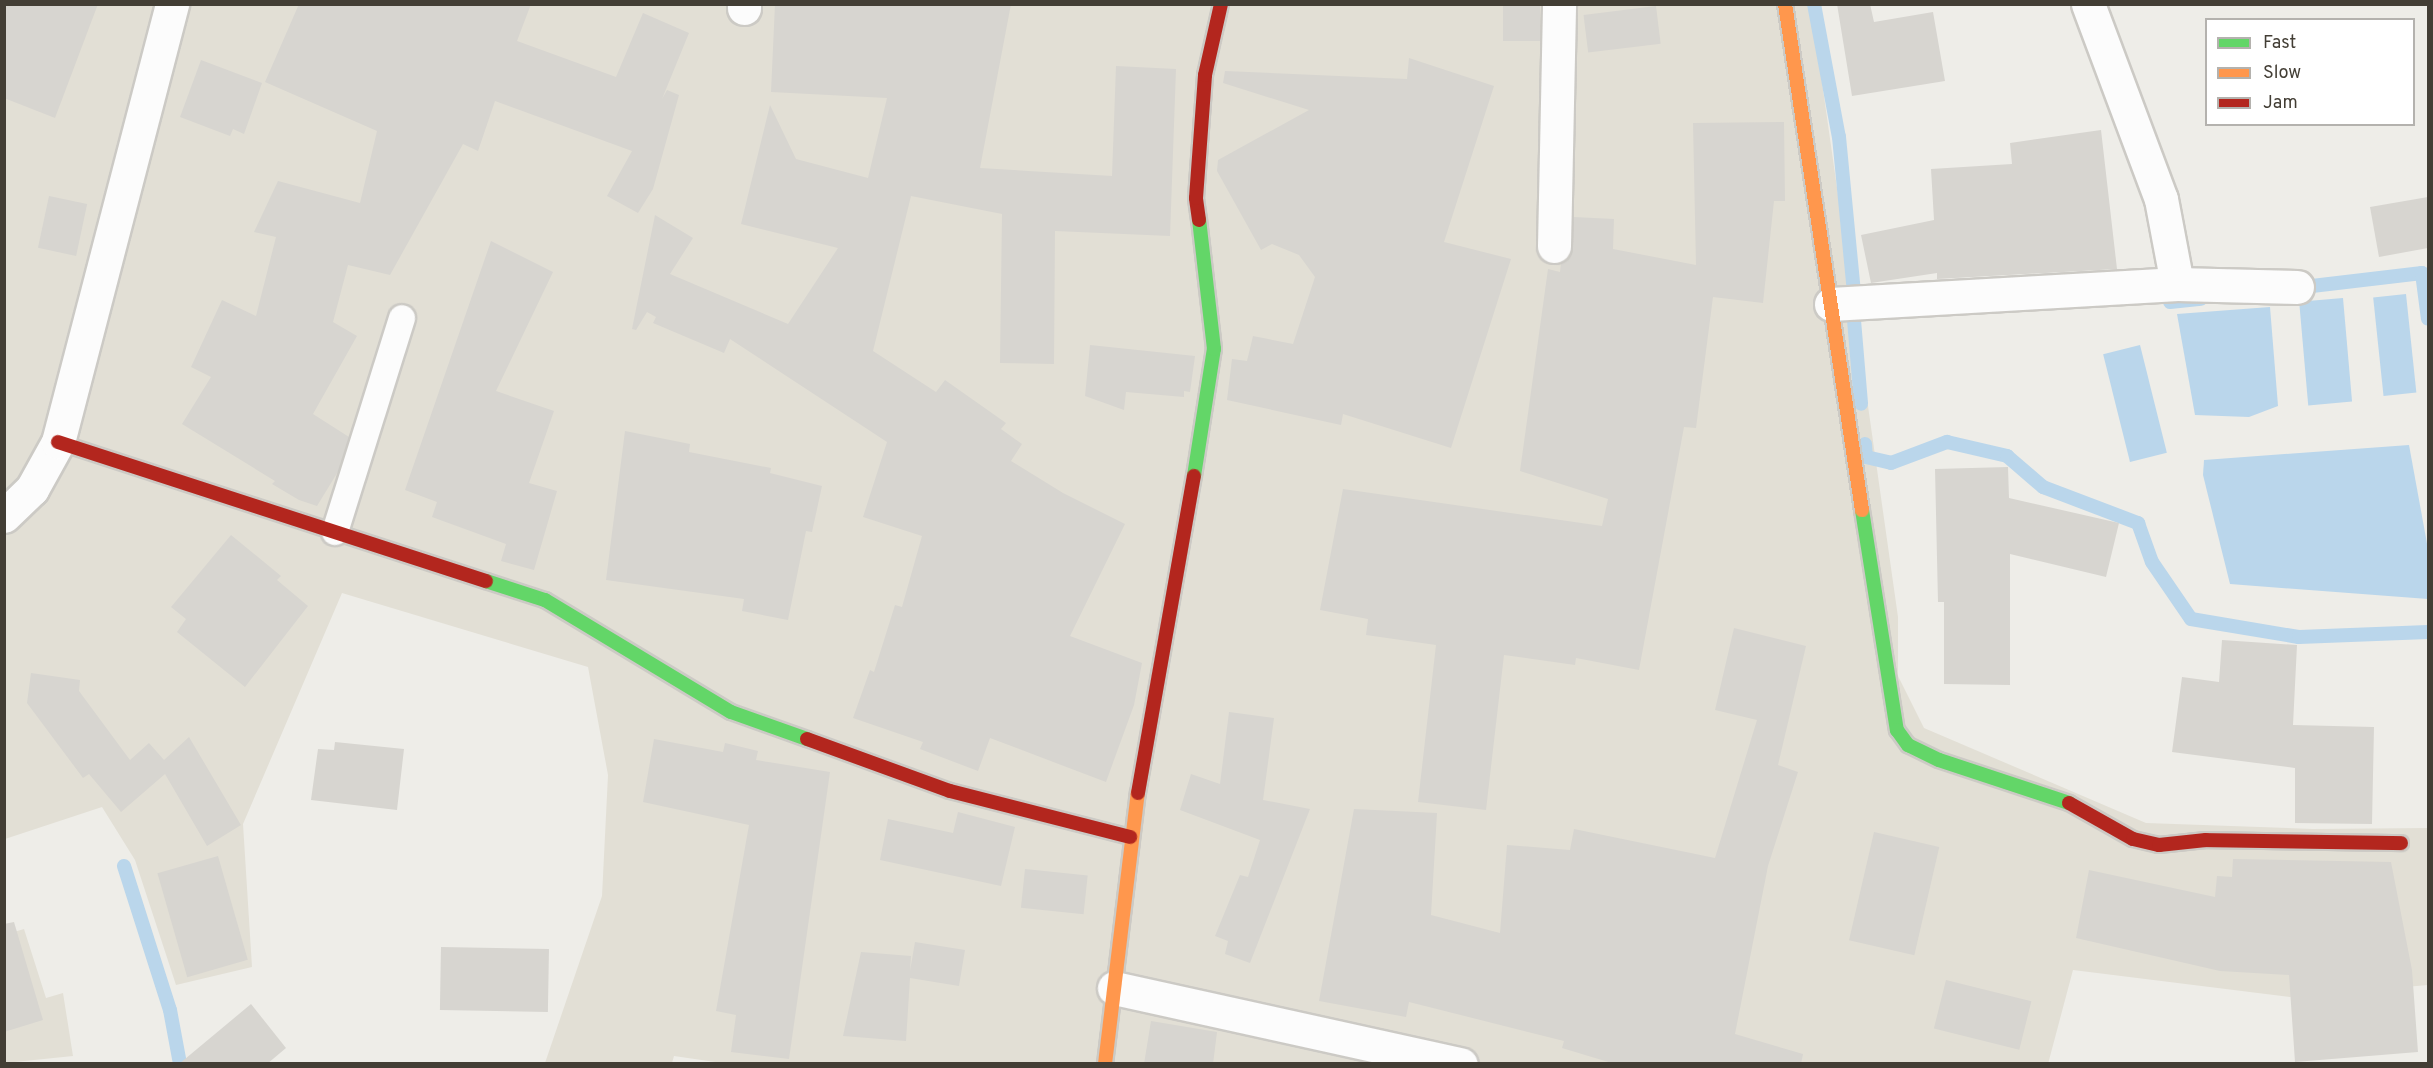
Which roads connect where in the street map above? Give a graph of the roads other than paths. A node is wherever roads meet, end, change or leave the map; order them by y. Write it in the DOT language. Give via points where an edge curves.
graph roads {
  1 [pos="172,4"];
  2 [pos="1221,4"];
  3 [pos="1559,4"];
  4 [pos="1785,4"];
  5 [pos="2088,4"];
  6 [pos="1554,246"];
  7 [pos="2177,284"];
  8 [pos="2297,287"];
  9 [pos="1831,304"];
  10 [pos="402,318"];
  11 [pos="58,442"];
  12 [pos="4,516"];
  13 [pos="335,532"];
  14 [pos="1130,837"];
  15 [pos="2401,843"];
  16 [pos="1114,988"];
  17 [pos="1106,1064"];
  18 [pos="1461,1064"];
  1 -- 11 [label="street"];
  2 -- 14 [label="street" via="1205,75 1196,198 1214,349 1211,384"];
  3 -- 6 [label="street"];
  4 -- 9 [label="street"];
  5 -- 7 [label="street" via="2161,200"];
  7 -- 8 [label="street"];
  7 -- 9 [label="street"];
  9 -- 15 [label="street" via="1892,709 1897,730 1908,745 1939,760 2060,798 2133,839 2159,845 2206,840"];
  10 -- 13 [label="lane"];
  11 -- 12 [label="street" via="32,489"];
  11 -- 13 [label="street"];
  13 -- 14 [label="street" via="545,600 731,712 950,791"];
  14 -- 16 [label="street"];
  16 -- 17 [label="street"];
  16 -- 18 [label="street"];
}
